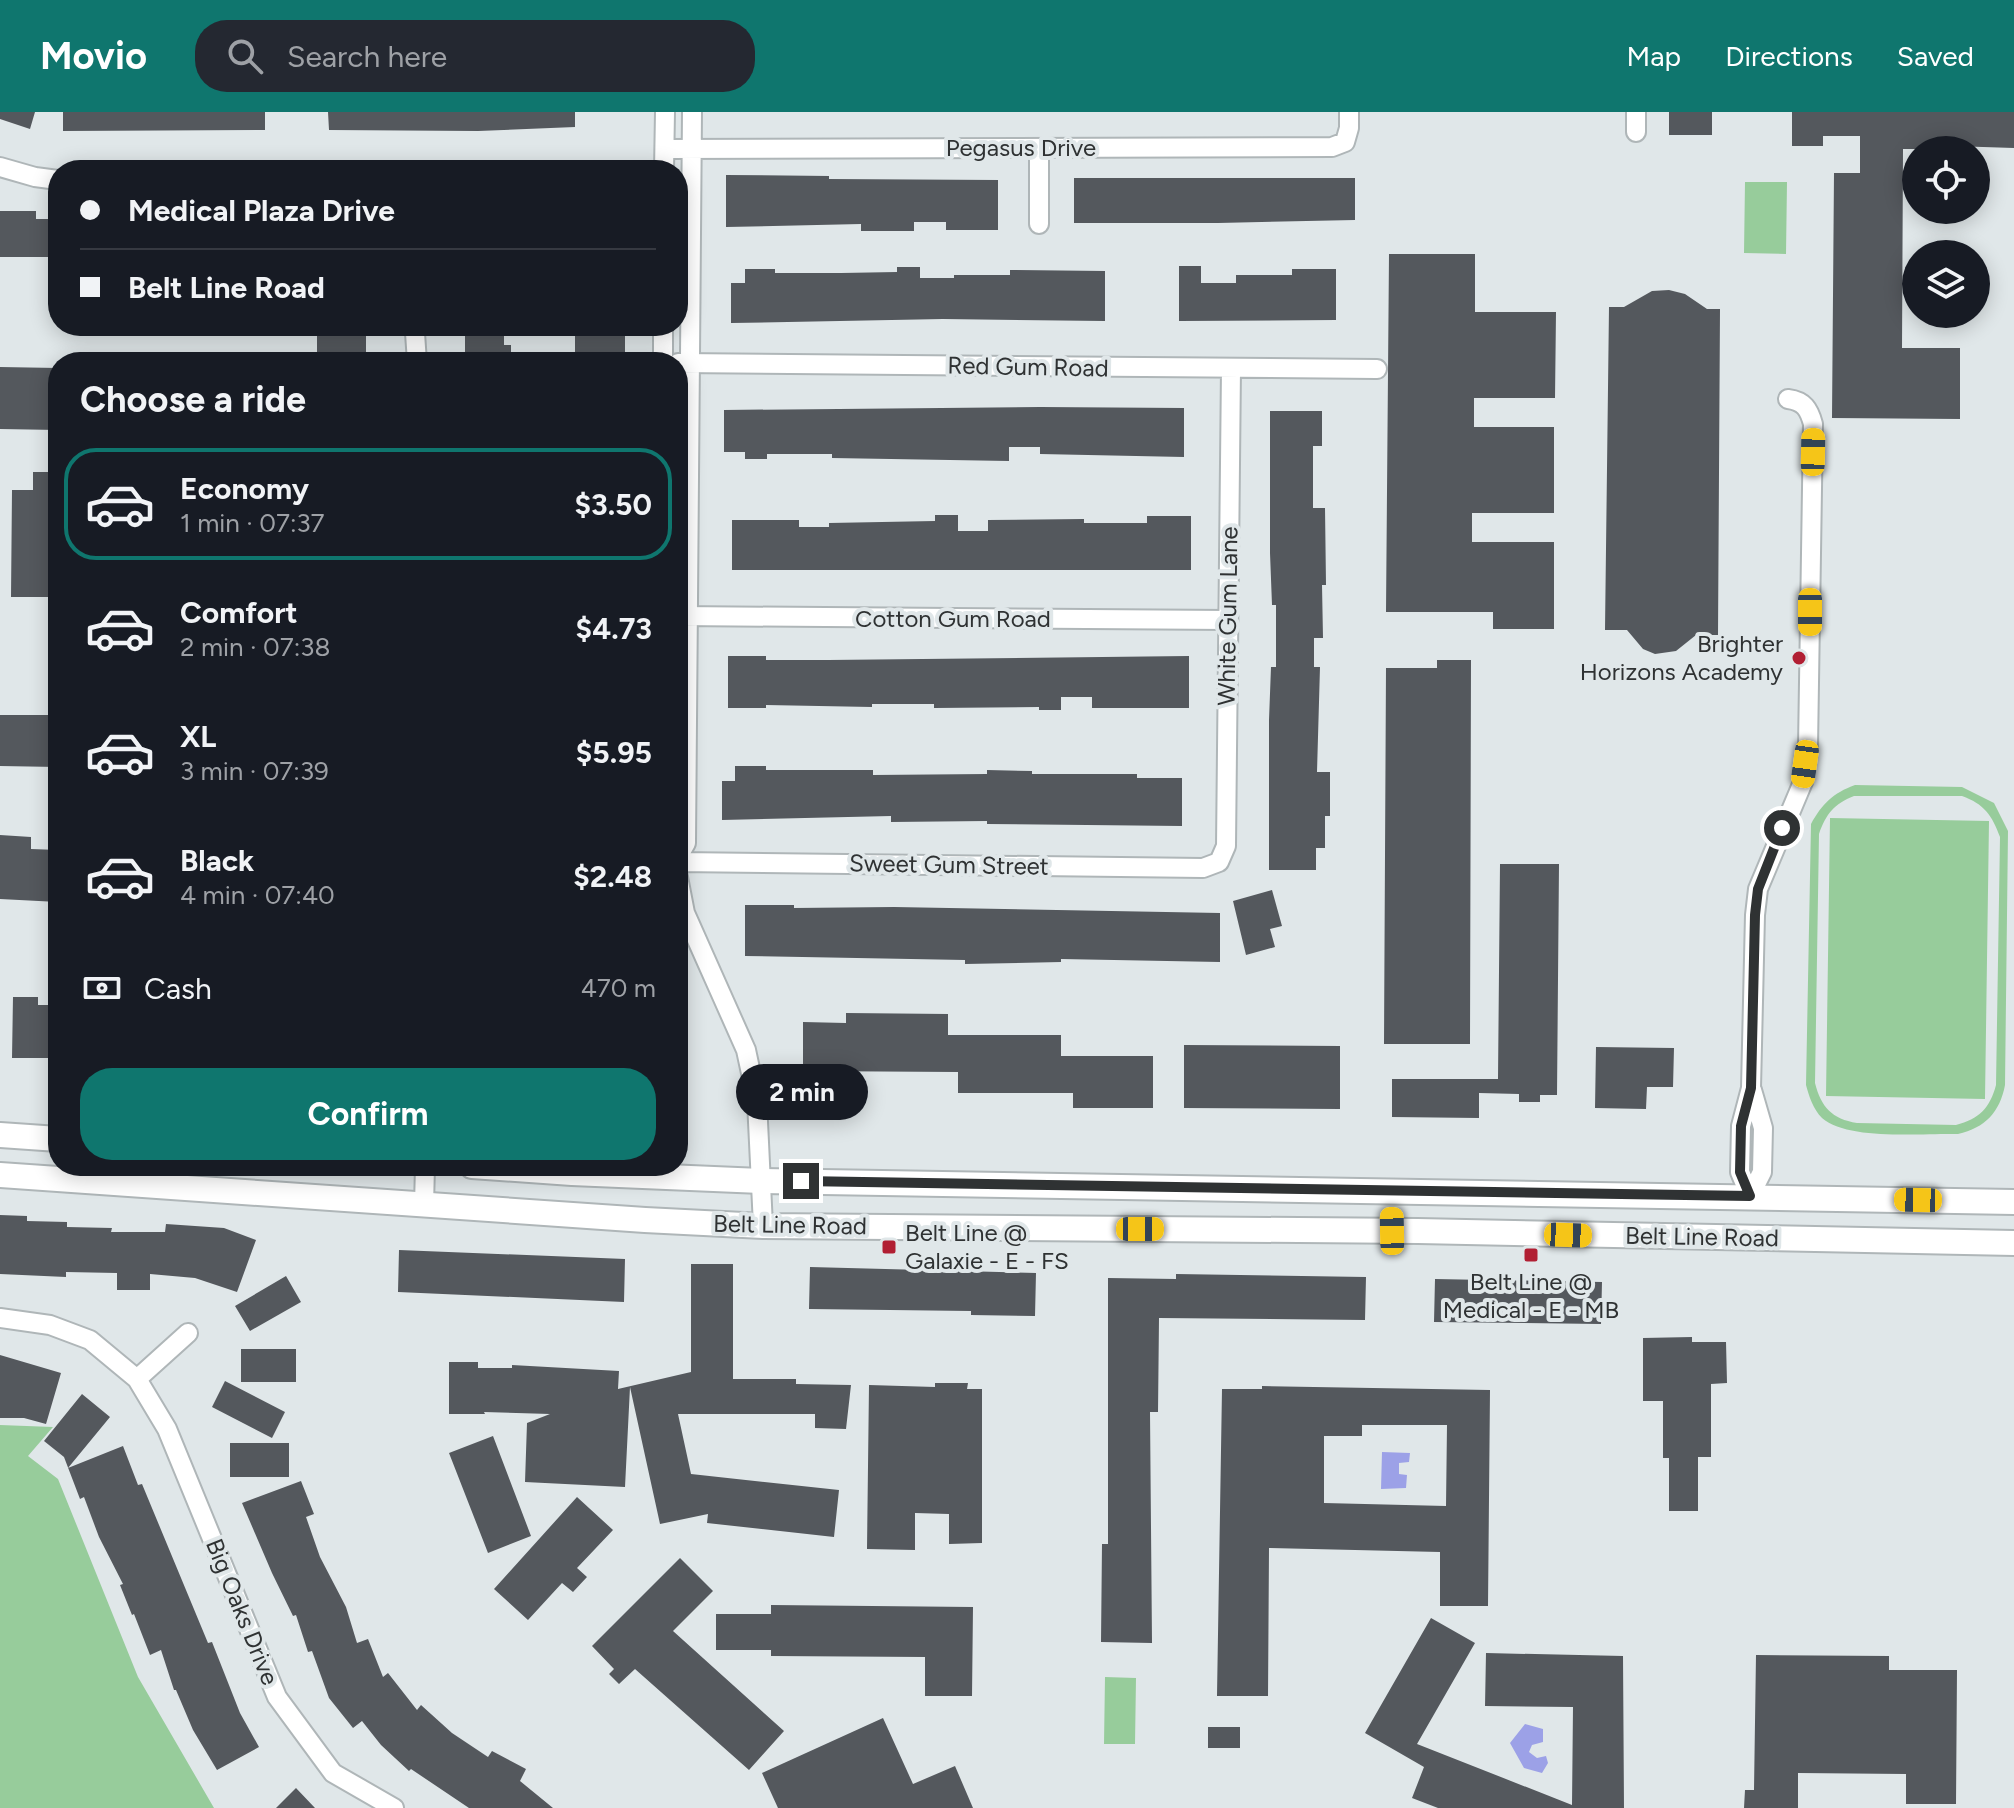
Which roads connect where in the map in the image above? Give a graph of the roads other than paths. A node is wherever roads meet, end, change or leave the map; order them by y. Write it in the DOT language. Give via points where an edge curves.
graph roads {
  1 [pos="665,112"];
  2 [pos="692,112"];
  3 [pos="1349,112"];
  4 [pos="1636,112"];
  5 [pos="1636,132"];
  6 [pos="691,148"];
  7 [pos="1039,148"];
  8 [pos="665,149"];
  9 [pos="664,160"];
  10 [pos="688,160"];
  11 [pos="0,167"];
  12 [pos="48,179"];
  13 [pos="1039,224"];
  14 [pos="688,364"];
  15 [pos="1231,368"];
  16 [pos="1377,369"];
  17 [pos="1788,399"];
  18 [pos="688,616"];
  19 [pos="1228,620"];
  20 [pos="688,860"];
  21 [pos="1219,862"];
  22 [pos="688,920"];
  23 [pos="0,1135"];
  24 [pos="48,1138"];
  25 [pos="0,1175"];
  26 [pos="425,1176"];
  27 [pos="637,1176"];
  28 [pos="761,1181"];
  29 [pos="1391,1190"];
  30 [pos="1750,1196"];
  31 [pos="2014,1202"];
  32 [pos="424,1205"];
  33 [pos="763,1226"];
  34 [pos="1392,1231"];
  35 [pos="1729,1237"];
  36 [pos="2014,1243"];
  37 [pos="0,1318"];
  38 [pos="188,1333"];
  39 [pos="137,1379"];
  40 [pos="394,1808"];
  1 -- 8 [label="street"];
  2 -- 6 [label="street"];
  3 -- 7 [label="street, Pegasus Drive" via="1345,142 1332,147"];
  4 -- 5 [label="street"];
  6 -- 7 [label="street, Pegasus Drive"];
  6 -- 8 [label="street, Pegasus Drive"];
  6 -- 10 [label="street"];
  7 -- 13 [label="street"];
  8 -- 9 [label="street"];
  11 -- 12 [label="street"];
  14 -- 15 [label="street, Red Gum Road"];
  15 -- 16 [label="street, Red Gum Road"];
  15 -- 19 [label="street, White Gum Lane"];
  17 -- 30 [label="street" via="1800,401 1813,424 1808,747 1803,782 1758,889 1751,1088 1763,1128 1762,1172"];
  18 -- 19 [label="street, Cotton Gum Road"];
  19 -- 21 [label="street, White Gum Lane" via="1226,846"];
  20 -- 21 [label="street, Sweet Gum Street" via="1203,868"];
  22 -- 28 [label="street" via="746,1050 757,1101"];
  23 -- 24 [label="main road"];
  25 -- 32 [label="main road, Belt Line Road"];
  26 -- 32 [label="street"];
  27 -- 28 [label="main road, Belt Line Road"];
  28 -- 29 [label="main road, Belt Line Road"];
  28 -- 33 [label="street"];
  29 -- 30 [label="main road, Belt Line Road"];
  29 -- 34 [label="main road"];
  30 -- 31 [label="main road, Belt Line Road"];
  30 -- 35 [label="main road"];
  32 -- 33 [label="main road, Belt Line Road"];
  33 -- 34 [label="main road, Belt Line Road"];
  34 -- 35 [label="main road, Belt Line Road"];
  35 -- 36 [label="main road, Belt Line Road"];
  37 -- 39 [label="street, Big Oaks Drive" via="50,1325 90,1340"];
  38 -- 39 [label="street"];
  39 -- 40 [label="street, Big Oaks Drive" via="167,1429 277,1697 333,1773"];
}
